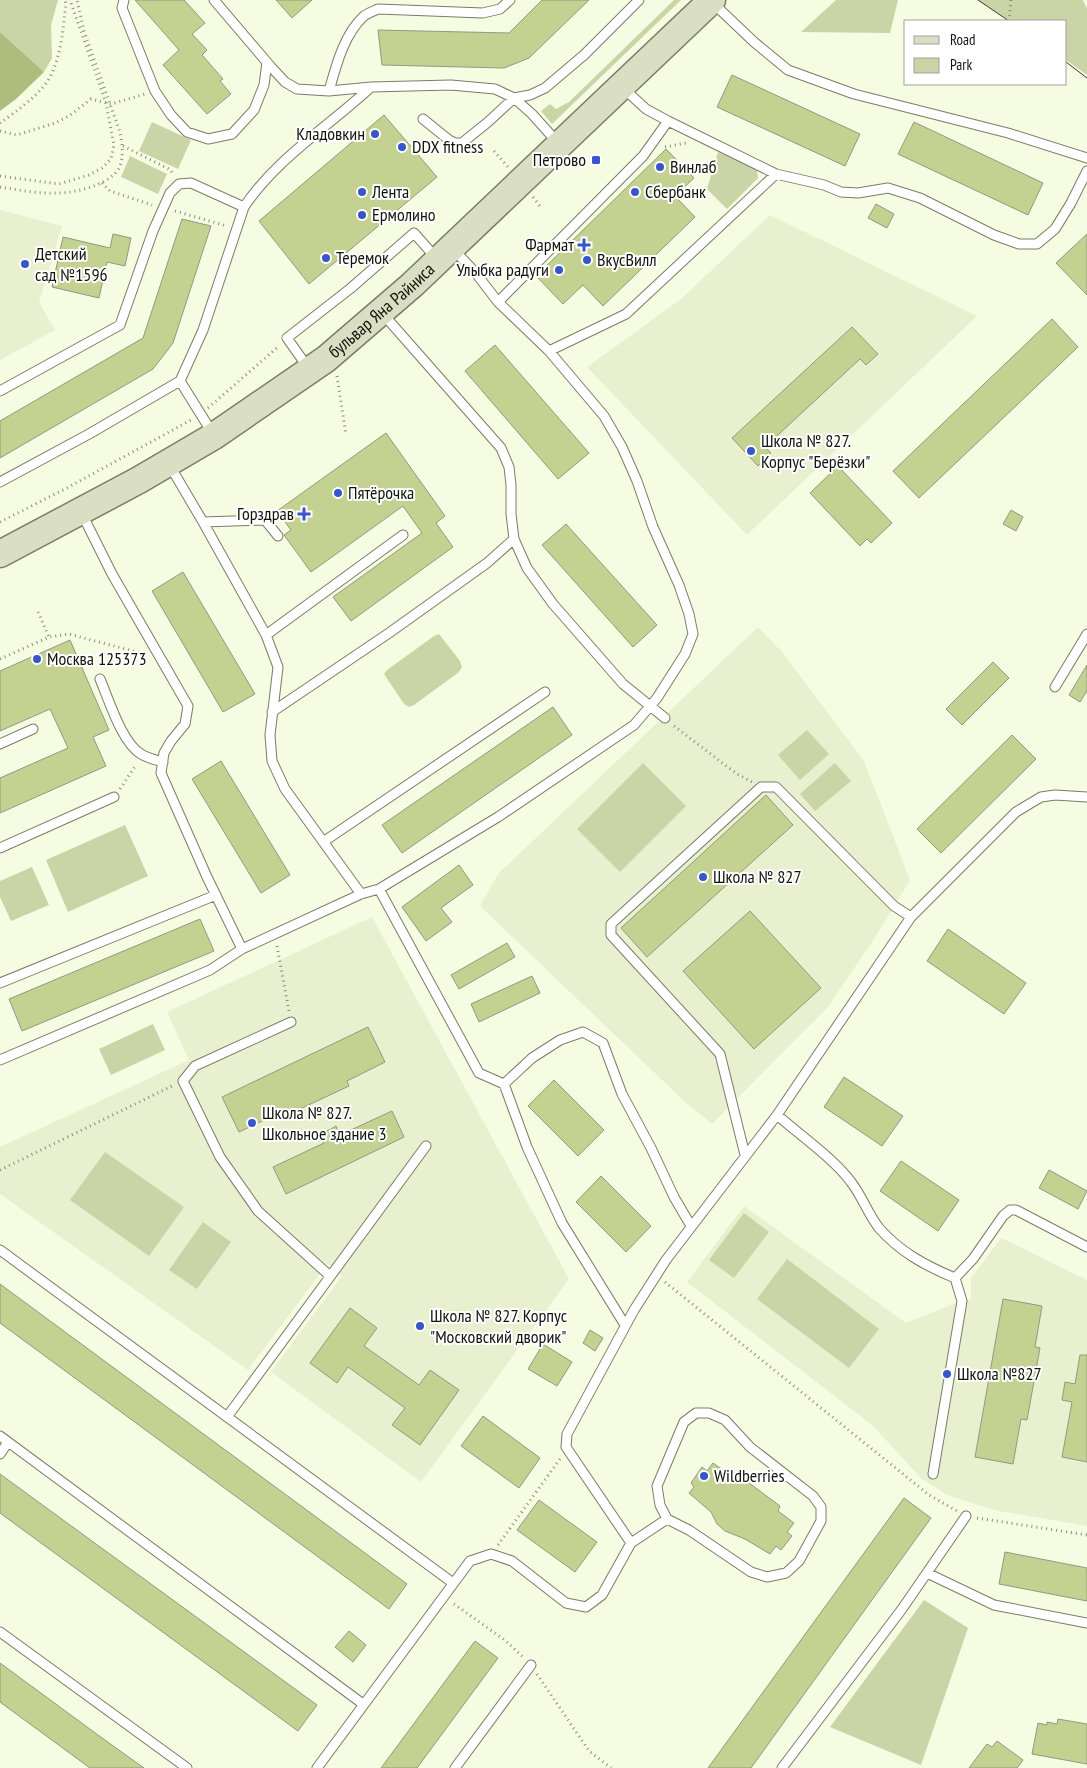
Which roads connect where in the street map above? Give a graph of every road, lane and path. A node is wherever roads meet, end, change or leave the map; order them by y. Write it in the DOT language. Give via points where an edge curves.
graph roads {
  1 [pos="77,0"];
  2 [pos="124,0"];
  3 [pos="214,0"];
  4 [pos="510,0"];
  5 [pos="639,0"];
  6 [pos="1011,0"];
  7 [pos="70,1"];
  8 [pos="712,1"];
  9 [pos="66,2"];
  10 [pos="1009,20"];
  11 [pos="267,62"];
  12 [pos="621,86"];
  13 [pos="371,87"];
  14 [pos="155,91"];
  15 [pos="328,91"];
  16 [pos="514,98"];
  17 [pos="106,103"];
  18 [pos="111,104"];
  19 [pos="423,119"];
  20 [pos="668,121"];
  21 [pos="0,123"];
  22 [pos="0,131"];
  23 [pos="707,140"];
  24 [pos="559,145"];
  25 [pos="123,146"];
  26 [pos="647,150"];
  27 [pos="1087,158"];
  28 [pos="1087,171"];
  29 [pos="776,174"];
  30 [pos="0,176"];
  31 [pos="179,184"];
  32 [pos="0,187"];
  33 [pos="244,207"];
  34 [pos="444,254"];
  35 [pos="498,302"];
  36 [pos="381,313"];
  37 [pos="287,338"];
  38 [pos="549,351"];
  39 [pos="310,370"];
  40 [pos="180,381"];
  41 [pos="0,391"];
  42 [pos="201,414"];
  43 [pos="214,436"];
  44 [pos="169,463"];
  45 [pos="0,482"];
  46 [pos="80,512"];
  47 [pos="0,522"];
  48 [pos="203,522"];
  49 [pos="403,535"];
  50 [pos="278,536"];
  51 [pos="514,539"];
  52 [pos="0,554"];
  53 [pos="38,612"];
  54 [pos="1087,634"];
  55 [pos="266,635"];
  56 [pos="49,637"];
  57 [pos="160,658"];
  58 [pos="0,659"];
  59 [pos="100,680"];
  60 [pos="1055,686"];
  61 [pos="545,692"];
  62 [pos="650,706"];
  63 [pos="272,712"];
  64 [pos="665,718"];
  65 [pos="33,729"];
  66 [pos="0,744"];
  67 [pos="142,756"];
  68 [pos="163,762"];
  69 [pos="761,787"];
  70 [pos="1087,796"];
  71 [pos="114,797"];
  72 [pos="323,842"];
  73 [pos="0,848"];
  74 [pos="379,889"];
  75 [pos="361,894"];
  76 [pos="216,895"];
  77 [pos="911,917"];
  78 [pos="275,934"];
  79 [pos="242,949"];
  80 [pos="0,983"];
  81 [pos="291,1022"];
  82 [pos="0,1060"];
  83 [pos="183,1081"];
  84 [pos="504,1084"];
  85 [pos="777,1115"];
  86 [pos="426,1146"];
  87 [pos="745,1156"];
  88 [pos="0,1170"];
  89 [pos="691,1226"];
  90 [pos="1087,1247"];
  91 [pos="0,1250"];
  92 [pos="656,1274"];
  93 [pos="330,1276"];
  94 [pos="955,1278"];
  95 [pos="625,1325"];
  96 [pos="227,1417"];
  97 [pos="0,1436"];
  98 [pos="8,1442"];
  99 [pos="566,1447"];
  100 [pos="0,1454"];
  101 [pos="932,1474"];
  102 [pos="966,1516"];
  103 [pos="667,1519"];
  104 [pos="1087,1535"];
  105 [pos="631,1543"];
  106 [pos="492,1554"];
  107 [pos="927,1573"];
  108 [pos="453,1583"];
  109 [pos="1087,1623"];
  110 [pos="0,1632"];
  111 [pos="531,1665"];
  112 [pos="363,1704"];
  113 [pos="186,1768"];
  114 [pos="316,1768"];
  115 [pos="455,1768"];
  116 [pos="782,1768"];
  1 -- 18 [label="path" via="84,31"];
  2 -- 14 [label="lane" via="122,8"];
  3 -- 11 [label="lane"];
  4 -- 15 [label="lane" via="500,9 484,13 378,8 364,16 349,36"];
  5 -- 16 [label="lane" via="584,55 545,88"];
  6 -- 10 [label="path"];
  7 -- 9 [label="path"];
  7 -- 17 [label="path"];
  8 -- 12 [label="main road, бульвар Яна Райниса"];
  8 -- 27 [label="lane" via="788,70 854,94 1008,133"];
  9 -- 21 [label="path" via="60,47 52,74 43,87"];
  11 -- 14 [label="lane" via="264,85 254,110 232,134 208,139 187,132"];
  11 -- 15 [label="lane" via="285,82 297,89"];
  12 -- 20 [label="lane" via="646,109"];
  12 -- 24 [label="main road, бульвар Яна Райниса"];
  13 -- 15 [label="lane"];
  13 -- 16 [label="lane" via="451,85 494,89"];
  13 -- 33 [label="lane" via="286,160 254,191"];
  14 -- 18 [label="path"];
  16 -- 19 [label="lane" via="462,143 448,140"];
  16 -- 24 [label="lane"];
  17 -- 18 [label="path"];
  17 -- 22 [label="path" via="91,99 55,124 17,135"];
  17 -- 30 [label="path" via="114,145 111,159 102,168 59,184"];
  18 -- 25 [label="path"];
  20 -- 23 [label="lane"];
  20 -- 26 [label="lane"];
  23 -- 26 [label="path"];
  23 -- 29 [label="lane"];
  24 -- 34 [label="main road, бульвар Яна Райниса"];
  25 -- 31 [label="path" via="171,170"];
  25 -- 32 [label="path" via="120,167 102,183 60,194"];
  26 -- 35 [label="lane"];
  28 -- 29 [label="lane" via="1056,229 1037,244 1019,244 920,198 888,188 841,192"];
  29 -- 38 [label="lane" via="626,314"];
  31 -- 33 [label="lane" via="191,183"];
  31 -- 41 [label="lane" via="170,192 153,231 120,325"];
  33 -- 40 [label="lane" via="203,330"];
  34 -- 35 [label="lane" via="475,272"];
  34 -- 36 [label="main road, бульвар Яна Райниса"];
  34 -- 37 [label="lane" via="414,233"];
  35 -- 38 [label="lane"];
  36 -- 39 [label="main road, бульвар Яна Райниса"];
  36 -- 51 [label="lane" via="501,448 511,485"];
  37 -- 39 [label="lane"];
  37 -- 42 [label="path"];
  38 -- 62 [label="lane" via="592,401 622,446 689,614 693,634 685,654"];
  39 -- 43 [label="main road, бульвар Яна Райниса"];
  40 -- 42 [label="lane"];
  40 -- 45 [label="lane"];
  42 -- 43 [label="lane"];
  42 -- 47 [label="path"];
  43 -- 44 [label="main road, бульвар Яна Райниса"];
  44 -- 46 [label="main road, бульвар Яна Райниса"];
  44 -- 48 [label="lane"];
  46 -- 52 [label="main road, бульвар Яна Райниса"];
  46 -- 57 [label="lane"];
  48 -- 50 [label="lane" via="266,520"];
  48 -- 55 [label="lane"];
  49 -- 55 [label="lane"];
  51 -- 62 [label="lane" via="527,568 553,604 623,684"];
  51 -- 63 [label="lane" via="487,563"];
  53 -- 56 [label="path"];
  54 -- 60 [label="lane"];
  55 -- 63 [label="lane" via="278,667"];
  56 -- 57 [label="path" via="75,634"];
  56 -- 58 [label="path"];
  57 -- 68 [label="lane" via="188,706 185,724 164,753"];
  59 -- 67 [label="lane" via="128,741"];
  61 -- 72 [label="lane"];
  62 -- 64 [label="lane"];
  62 -- 74 [label="lane" via="634,725 506,812"];
  63 -- 72 [label="lane" via="272,761 285,789"];
  64 -- 69 [label="path" via="737,774"];
  65 -- 66 [label="lane"];
  67 -- 68 [label="lane"];
  67 -- 71 [label="path"];
  68 -- 76 [label="lane" via="161,773"];
  69 -- 77 [label="lane" via="776,786 894,906"];
  69 -- 87 [label="lane" via="611,924 611,935 720,1054"];
  70 -- 77 [label="lane" via="1041,797 1016,812"];
  71 -- 73 [label="lane"];
  72 -- 75 [label="lane"];
  74 -- 75 [label="lane"];
  74 -- 84 [label="lane" via="479,1073"];
  75 -- 78 [label="lane"];
  76 -- 79 [label="lane"];
  76 -- 80 [label="lane"];
  77 -- 85 [label="lane"];
  78 -- 79 [label="lane"];
  78 -- 81 [label="path"];
  79 -- 82 [label="lane" via="210,970"];
  81 -- 83 [label="lane" via="195,1066"];
  83 -- 88 [label="path"];
  83 -- 93 [label="lane" via="220,1157 258,1211"];
  84 -- 89 [label="lane" via="532,1058 560,1040 583,1032 603,1043 622,1094"];
  84 -- 95 [label="lane" via="527,1147 562,1222"];
  85 -- 87 [label="lane"];
  85 -- 94 [label="lane" via="852,1182 879,1227 904,1251 925,1265"];
  86 -- 93 [label="lane"];
  87 -- 89 [label="lane"];
  89 -- 92 [label="lane"];
  90 -- 94 [label="lane" via="1016,1210 1010,1210"];
  91 -- 96 [label="lane"];
  92 -- 95 [label="lane"];
  92 -- 102 [label="path" via="929,1495"];
  93 -- 96 [label="lane"];
  94 -- 101 [label="lane" via="962,1301"];
  95 -- 99 [label="lane" via="567,1434"];
  96 -- 108 [label="lane"];
  97 -- 98 [label="lane"];
  98 -- 100 [label="lane"];
  98 -- 112 [label="lane"];
  99 -- 105 [label="lane"];
  99 -- 106 [label="path" via="558,1464"];
  102 -- 104 [label="path"];
  102 -- 107 [label="lane"];
  103 -- 103 [label="lane" via="751,1572 767,1577 786,1573 798,1561 821,1520 821,1507 813,1496 750,1447 724,1420 709,1413 696,1413 684,1422 657,1486 660,1505"];
  103 -- 105 [label="lane"];
  105 -- 106 [label="lane" via="602,1595 586,1607 566,1603 512,1561"];
  106 -- 108 [label="lane" via="470,1561"];
  107 -- 109 [label="lane" via="994,1605"];
  107 -- 116 [label="lane"];
  108 -- 112 [label="lane"];
  110 -- 113 [label="lane"];
  111 -- 115 [label="lane"];
  112 -- 114 [label="lane"];
}
